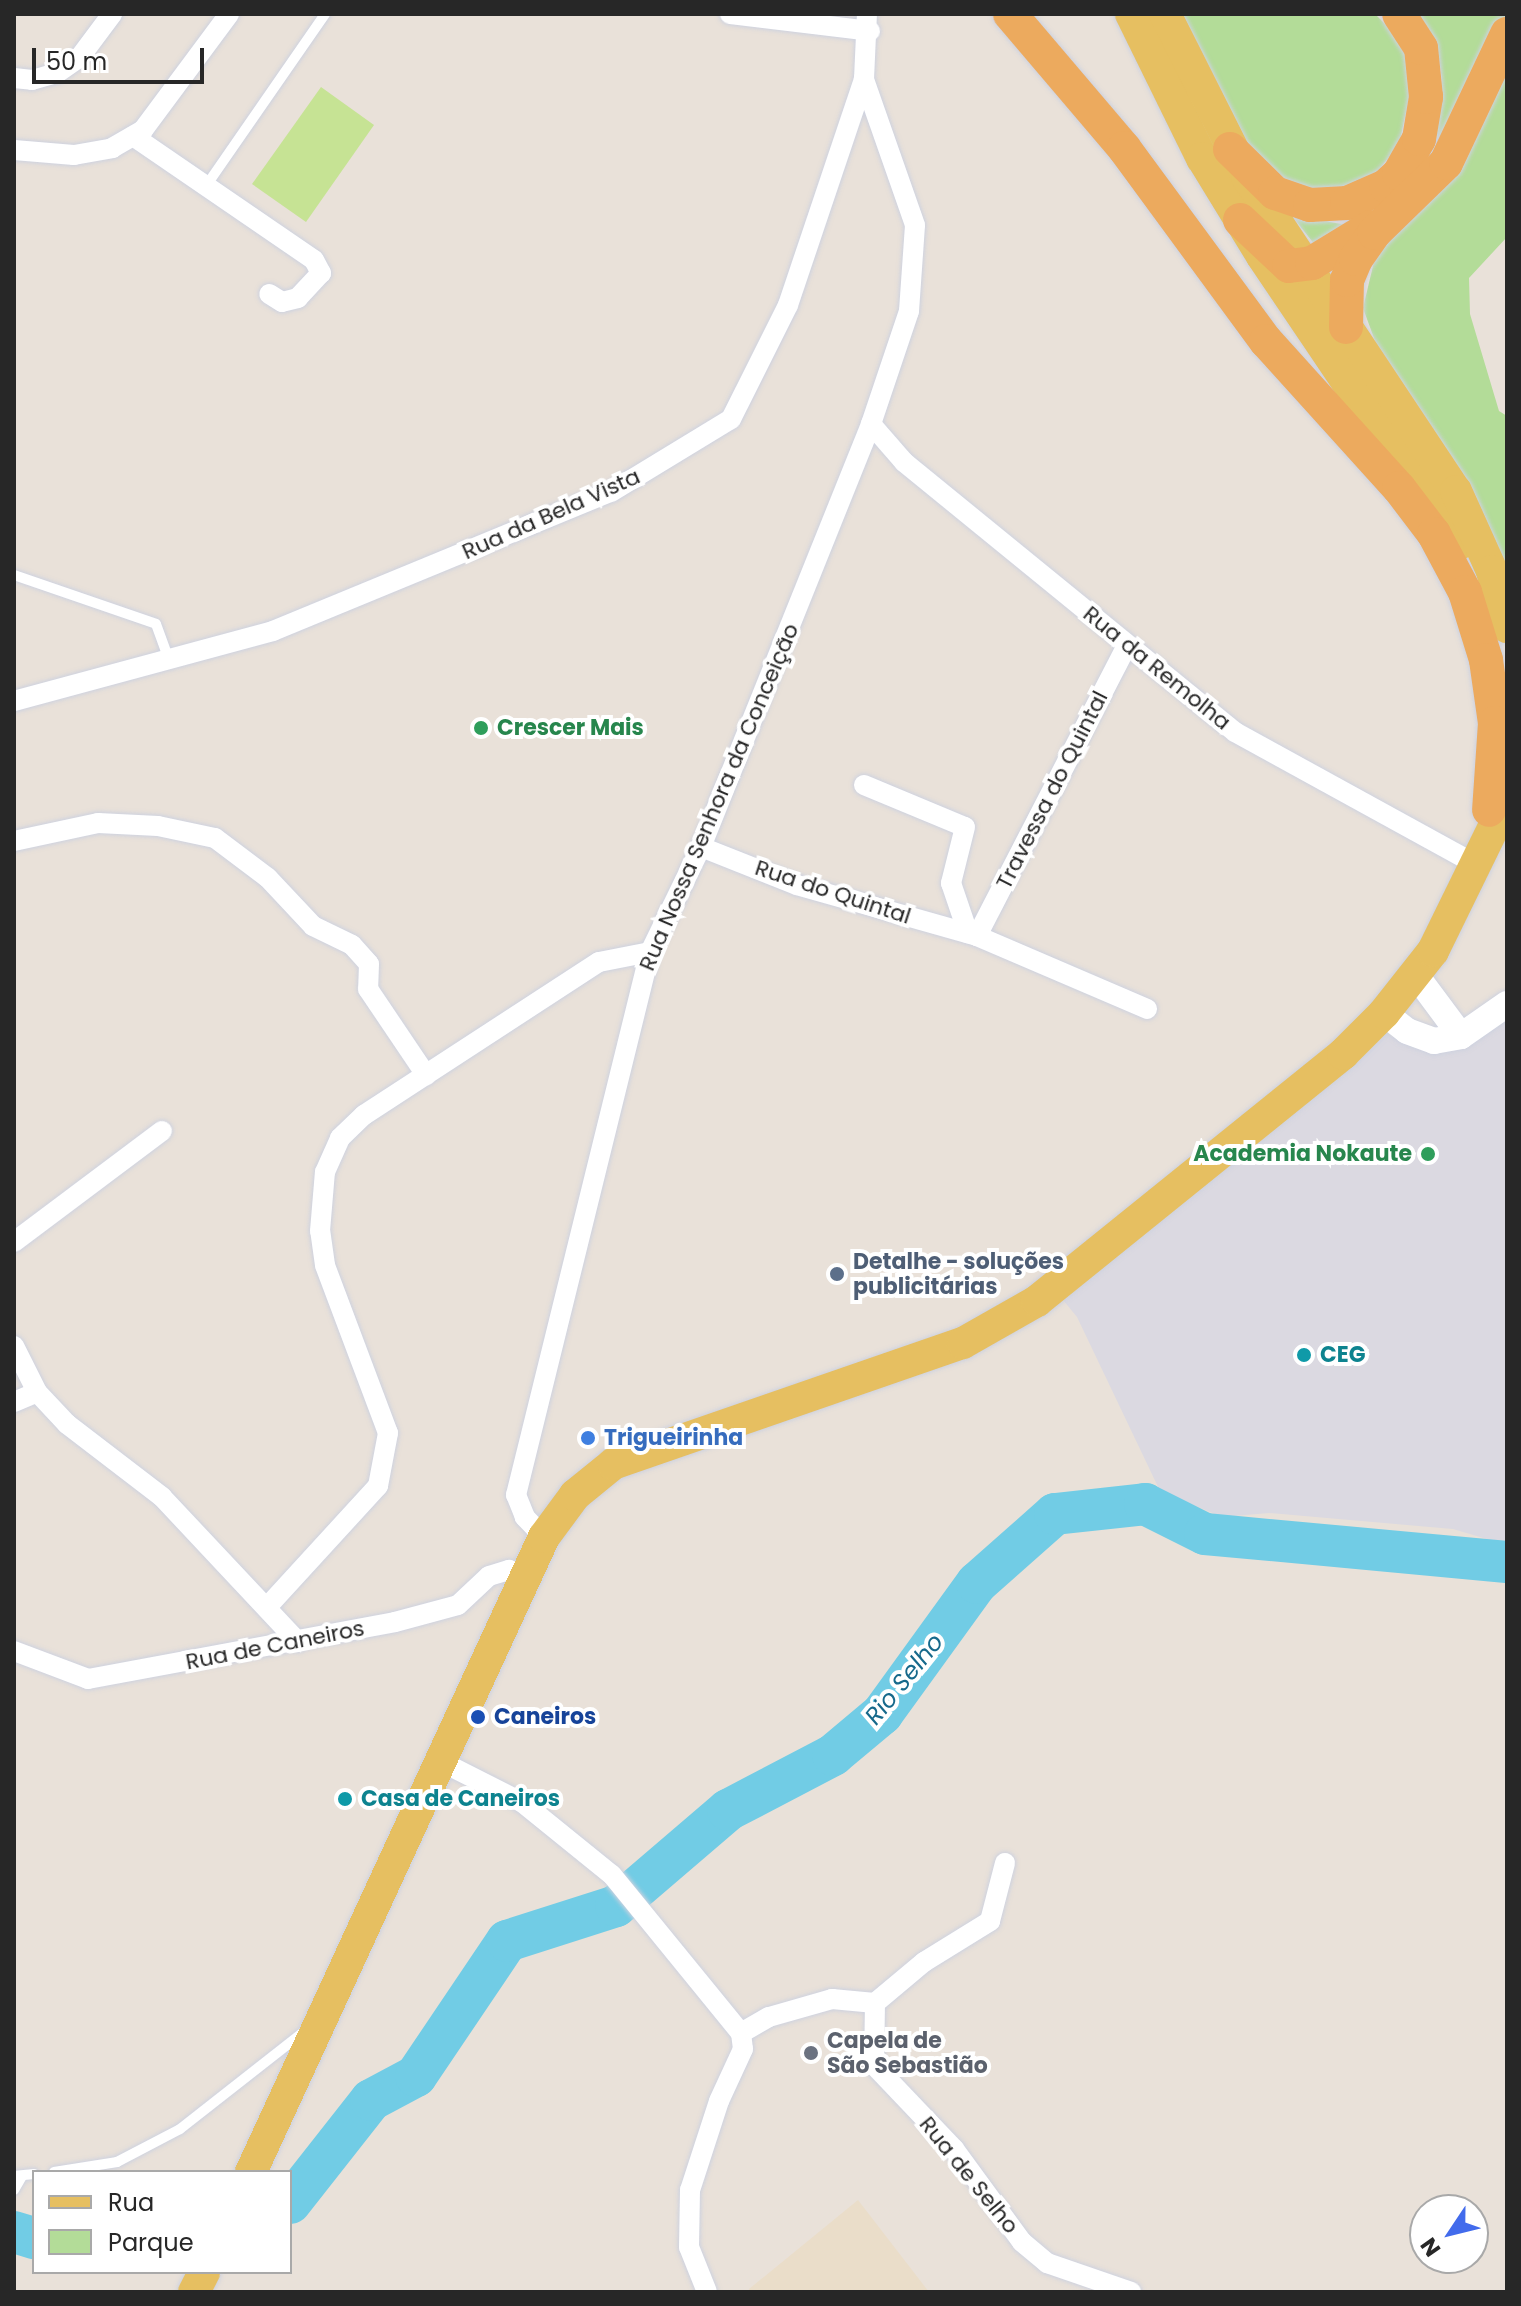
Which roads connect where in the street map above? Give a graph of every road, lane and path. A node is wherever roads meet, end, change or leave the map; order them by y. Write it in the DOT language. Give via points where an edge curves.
graph roads {
  1 [pos="112,14"];
  2 [pos="229,14"];
  3 [pos="325,14"];
  4 [pos="730,14"];
  5 [pos="1010,14"];
  6 [pos="1131,14"];
  7 [pos="1165,14"];
  8 [pos="1399,14"];
  9 [pos="869,23"];
  10 [pos="1507,34"];
  11 [pos="14,78"];
  12 [pos="864,79"];
  13 [pos="133,136"];
  14 [pos="1230,149"];
  15 [pos="14,150"];
  16 [pos="206,186"];
  17 [pos="1403,203"];
  18 [pos="1240,220"];
  19 [pos="1305,265"];
  20 [pos="269,294"];
  21 [pos="1346,327"];
  22 [pos="871,424"];
  23 [pos="14,575"];
  24 [pos="1507,627"];
  25 [pos="1127,645"];
  26 [pos="169,659"];
  27 [pos="14,701"];
  28 [pos="864,785"];
  29 [pos="1498,805"];
  30 [pos="14,841"];
  31 [pos="701,847"];
  32 [pos="1477,865"];
  33 [pos="972,935"];
  34 [pos="650,952"];
  35 [pos="1415,974"];
  36 [pos="1507,1004"];
  37 [pos="1147,1009"];
  38 [pos="1384,1013"];
  39 [pos="1461,1036"];
  40 [pos="426,1075"];
  41 [pos="162,1131"];
  42 [pos="14,1242"];
  43 [pos="14,1346"];
  44 [pos="37,1392"];
  45 [pos="14,1402"];
  46 [pos="544,1537"];
  47 [pos="526,1577"];
  48 [pos="268,1606"];
  49 [pos="298,1642"];
  50 [pos="14,1651"];
  51 [pos="440,1761"];
  52 [pos="1005,1863"];
  53 [pos="875,2003"];
  54 [pos="326,2014"];
  55 [pos="742,2041"];
  56 [pos="67,2170"];
  57 [pos="252,2170"];
  58 [pos="18,2176"];
  59 [pos="14,2190"];
  60 [pos="203,2274"];
  61 [pos="194,2292"];
  62 [pos="707,2292"];
  63 [pos="1131,2292"];
  1 -- 11 [label="street" via="80,57 57,73 32,80"];
  2 -- 13 [label="street" via="169,100"];
  3 -- 16 [label="lane"];
  4 -- 9 [label="street"];
  5 -- 29 [label="highway" via="1124,148 1266,341 1434,534 1465,592 1486,660"];
  6 -- 18 [label="main road" via="1202,158"];
  7 -- 14 [label="main road"];
  8 -- 14 [label="highway" via="1421,48 1426,97 1419,139 1386,186 1347,203 1310,205 1262,184"];
  9 -- 12 [label="street, Rua Nossa Senhora da Conceição"];
  10 -- 17 [label="highway" via="1459,142 1446,163"];
  12 -- 22 [label="street, Rua Nossa Senhora da Conceição" via="915,225 909,311"];
  12 -- 26 [label="street, Rua da Bela Vista" via="788,305 731,419 611,492 273,631"];
  13 -- 15 [label="street" via="112,148 74,155"];
  13 -- 16 [label="street"];
  14 -- 19 [label="main road"];
  16 -- 20 [label="street" via="314,260 321,273 298,298 282,302"];
  17 -- 19 [label="highway"];
  17 -- 21 [label="highway" via="1356,259 1347,280"];
  18 -- 19 [label="highway" via="1280,261"];
  18 -- 29 [label="main road" via="1424,489 1480,592 1494,634 1505,715"];
  19 -- 21 [label="main road"];
  21 -- 24 [label="main road" via="1456,491 1492,571"];
  22 -- 25 [label="street, Rua da Remolha" via="904,462"];
  22 -- 31 [label="street, Rua Nossa Senhora da Conceição"];
  23 -- 26 [label="lane" via="156,624"];
  25 -- 32 [label="street, Rua da Remolha" via="1235,732"];
  25 -- 33 [label="street, Travessa do Quintal"];
  26 -- 27 [label="street, Rua da Bela Vista"];
  28 -- 33 [label="street" via="965,827 951,883"];
  29 -- 32 [label="main road"];
  30 -- 40 [label="street" via="98,823 158,826 215,838 268,878 313,926 352,945 369,964 368,989"];
  31 -- 33 [label="street, Rua do Quintal" via="797,885"];
  31 -- 34 [label="street, Rua Nossa Senhora da Conceição"];
  32 -- 35 [label="main road"];
  33 -- 37 [label="street, Rua do Quintal"];
  34 -- 40 [label="street" via="599,962"];
  34 -- 46 [label="street, Rua Nossa Senhora da Conceição" via="516,1495 525,1517"];
  35 -- 38 [label="main road"];
  35 -- 39 [label="street"];
  36 -- 39 [label="street"];
  38 -- 39 [label="street" via="1407,1031 1434,1041"];
  38 -- 46 [label="main road" via="1343,1054 1003,1324 963,1343 613,1464 575,1495"];
  40 -- 48 [label="street" via="340,1138 325,1172 320,1231 325,1265 388,1433 378,1486"];
  41 -- 42 [label="street"];
  43 -- 44 [label="street"];
  44 -- 45 [label="street"];
  44 -- 48 [label="street" via="67,1424 162,1497"];
  46 -- 47 [label="main road"];
  47 -- 49 [label="street, Rua de Caneiros" via="509,1570 489,1576 458,1605"];
  47 -- 51 [label="main road"];
  48 -- 49 [label="street"];
  49 -- 50 [label="street, Rua de Caneiros" via="88,1679"];
  51 -- 54 [label="main road"];
  51 -- 55 [label="street" via="523,1803 612,1875"];
  52 -- 53 [label="street" via="990,1921 924,1962"];
  53 -- 55 [label="street" via="832,1999 769,2017"];
  53 -- 63 [label="street, Rua de Selho" via="874,2065 954,2149 1022,2242 1047,2263"];
  54 -- 56 [label="lane" via="180,2129 117,2162"];
  54 -- 57 [label="main road"];
  55 -- 62 [label="street" via="690,2190 689,2247"];
  58 -- 59 [label="lane"];
  60 -- 61 [label="main road"];
}
